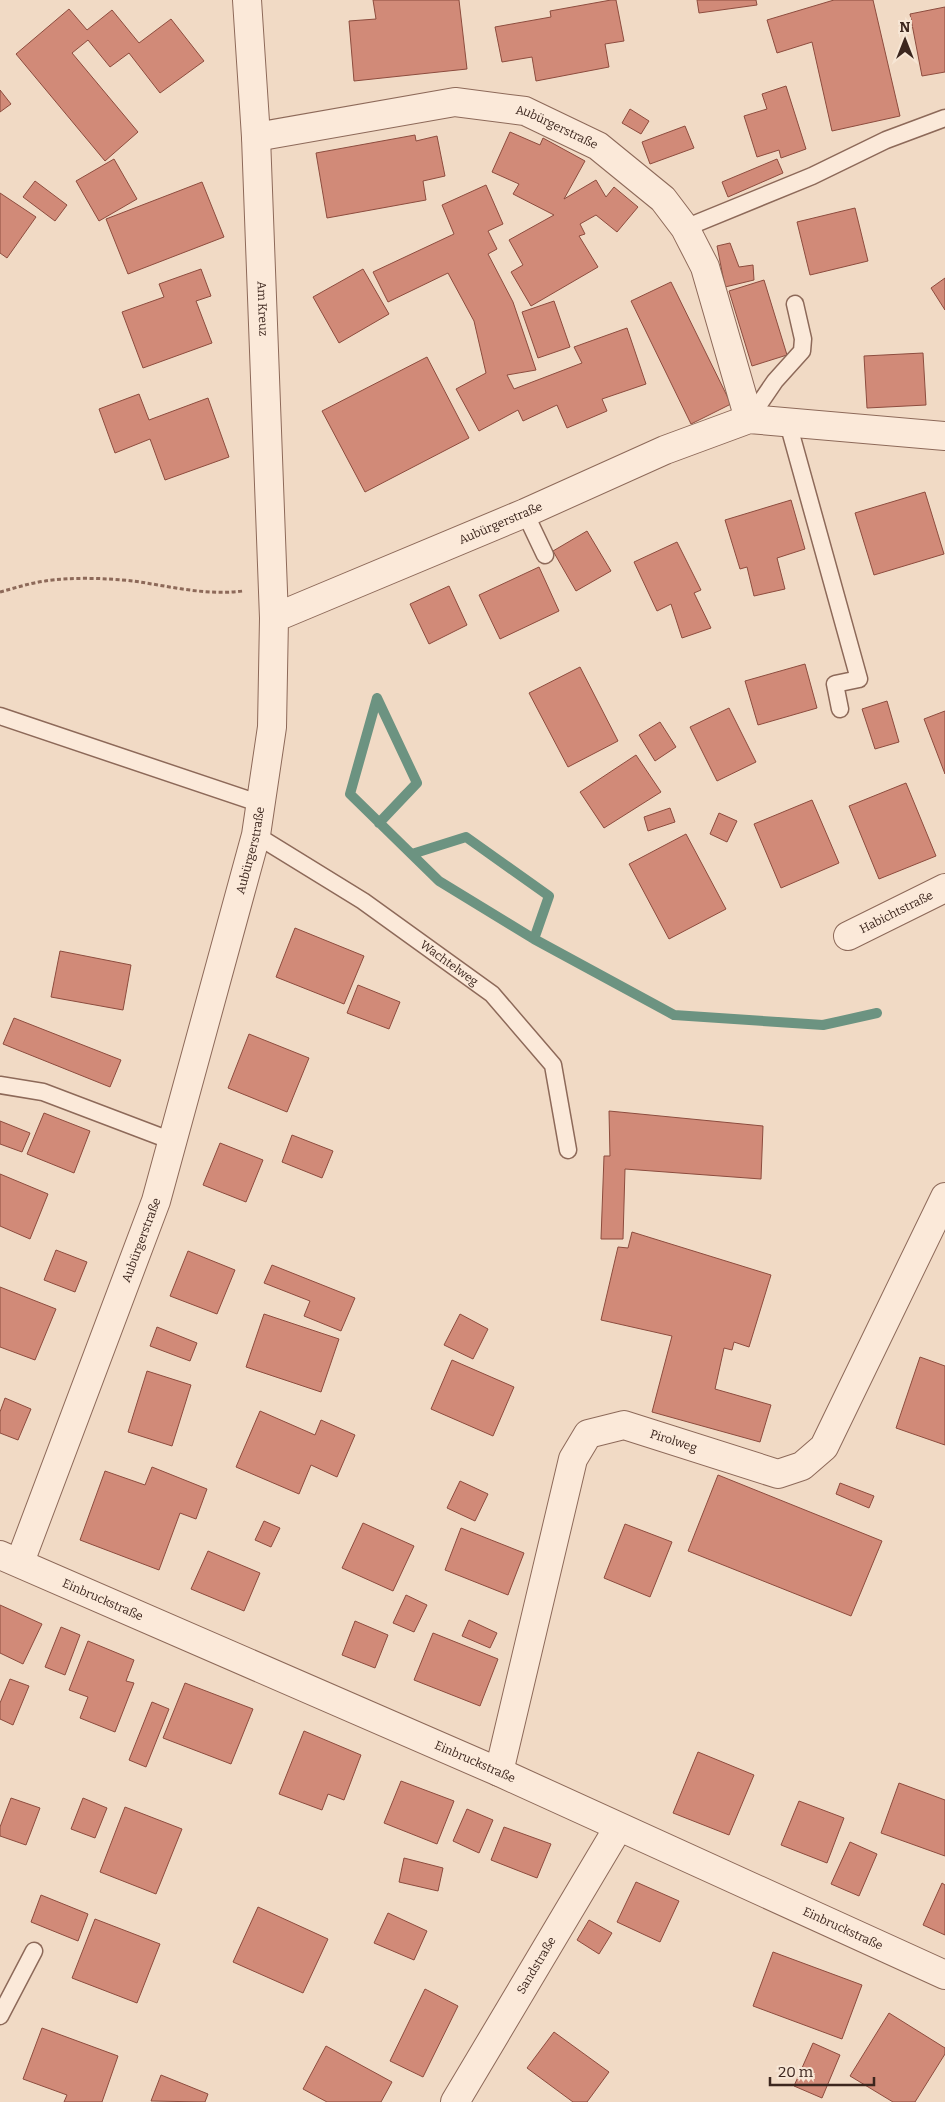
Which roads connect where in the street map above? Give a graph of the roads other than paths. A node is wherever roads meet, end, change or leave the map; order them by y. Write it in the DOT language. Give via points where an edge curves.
graph roads {
  1 [pos="248,0"];
  2 [pos="945,118"];
  3 [pos="256,137"];
  4 [pos="685,228"];
  5 [pos="795,304"];
  6 [pos="749,419"];
  7 [pos="788,423"];
  8 [pos="945,436"];
  9 [pos="524,513"];
  10 [pos="545,555"];
  11 [pos="274,618"];
  12 [pos="840,709"];
  13 [pos="0,716"];
  14 [pos="261,804"];
  15 [pos="256,835"];
  16 [pos="945,888"];
  17 [pos="848,936"];
  18 [pos="0,1086"];
  19 [pos="172,1141"];
  20 [pos="568,1150"];
  21 [pos="945,1197"];
  22 [pos="10,1558"];
  23 [pos="499,1772"];
  24 [pos="618,1828"];
  25 [pos="34,1951"];
  26 [pos="945,1975"];
  27 [pos="0,2016"];
  28 [pos="455,2102"];
  1 -- 3 [label="street, Am Kreuz"];
  2 -- 4 [label="lane" via="886,140 812,176"];
  3 -- 4 [label="street, Aubürgerstraße" via="455,102 524,111 598,146 663,199"];
  3 -- 11 [label="street, Am Kreuz"];
  4 -- 6 [label="street, Aubürgerstraße" via="706,267"];
  5 -- 6 [label="lane" via="803,339 802,351 775,381"];
  6 -- 7 [label="street, Aubürgerstraße"];
  6 -- 9 [label="street, Aubürgerstraße" via="665,450"];
  7 -- 8 [label="street, Aubürgerstraße"];
  7 -- 12 [label="lane" via="859,680 835,684"];
  9 -- 10 [label="lane"];
  9 -- 11 [label="street, Aubürgerstraße"];
  11 -- 14 [label="street, Aubürgerstraße" via="272,727"];
  13 -- 14 [label="lane"];
  14 -- 15 [label="street, Aubürgerstraße"];
  15 -- 19 [label="street, Aubürgerstraße"];
  15 -- 20 [label="lane, Wachtelweg" via="363,901 492,994 553,1064"];
  16 -- 17 [label="street, Habichtstraße"];
  18 -- 19 [label="lane" via="43,1092"];
  19 -- 22 [label="street, Aubürgerstraße" via="156,1201"];
  21 -- 23 [label="street, Pirolweg" via="824,1447 802,1466 778,1474 624,1425 588,1434 573,1459"];
  22 -- 23 [label="street, Einbruckstraße"];
  23 -- 24 [label="street, Einbruckstraße"];
  24 -- 26 [label="street, Einbruckstraße"];
  24 -- 28 [label="street, Sandstraße"];
  25 -- 27 [label="lane"];
}
